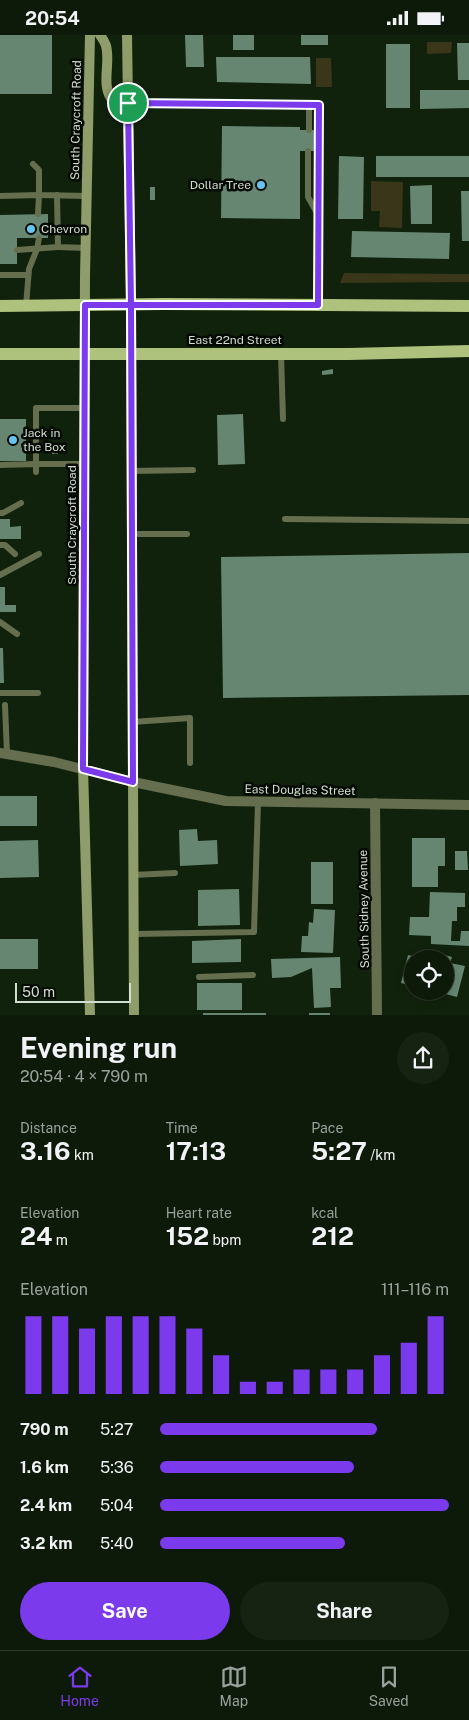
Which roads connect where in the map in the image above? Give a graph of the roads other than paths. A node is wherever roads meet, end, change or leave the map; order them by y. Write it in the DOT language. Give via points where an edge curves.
graph roads {
  1 [pos="90,35"];
  2 [pos="100,35"];
  3 [pos="127,35"];
  4 [pos="128,103"];
  5 [pos="306,105"];
  6 [pos="308,130"];
  7 [pos="308,151"];
  8 [pos="34,164"];
  9 [pos="39,195"];
  10 [pos="58,195"];
  11 [pos="0,196"];
  12 [pos="87,196"];
  13 [pos="38,214"];
  14 [pos="318,214"];
  15 [pos="39,238"];
  16 [pos="58,247"];
  17 [pos="86,248"];
  18 [pos="37,249"];
  19 [pos="17,250"];
  20 [pos="0,275"];
  21 [pos="28,275"];
  22 [pos="85,305"];
  23 [pos="131,305"];
  24 [pos="318,305"];
  25 [pos="0,306"];
  26 [pos="26,306"];
  27 [pos="469,306"];
  28 [pos="469,351"];
  29 [pos="0,353"];
  30 [pos="85,354"];
  31 [pos="131,354"];
  32 [pos="281,354"];
  33 [pos="84,408"];
  34 [pos="283,419"];
  35 [pos="36,464"];
  36 [pos="0,465"];
  37 [pos="84,465"];
  38 [pos="193,470"];
  39 [pos="131,471"];
  40 [pos="36,472"];
  41 [pos="20,503"];
  42 [pos="0,513"];
  43 [pos="285,519"];
  44 [pos="469,521"];
  45 [pos="132,534"];
  46 [pos="187,534"];
  47 [pos="0,545"];
  48 [pos="15,554"];
  49 [pos="39,554"];
  50 [pos="2,573"];
  51 [pos="0,622"];
  52 [pos="17,634"];
  53 [pos="0,693"];
  54 [pos="38,693"];
  55 [pos="5,705"];
  56 [pos="132,722"];
  57 [pos="3,754"];
  58 [pos="190,763"];
  59 [pos="83,769"];
  60 [pos="133,782"];
  61 [pos="258,802"];
  62 [pos="375,803"];
  63 [pos="469,805"];
  64 [pos="175,873"];
  65 [pos="133,875"];
  66 [pos="134,934"];
  67 [pos="253,975"];
  68 [pos="199,977"];
  69 [pos="90,1015"];
  70 [pos="134,1015"];
  71 [pos="377,1015"];
  1 -- 12 [label="main road, South Craycroft Road"];
  2 -- 4 [label="main road" via="106,46 109,97 113,101"];
  3 -- 4 [label="main road"];
  4 -- 5 [label="lane"];
  4 -- 23 [label="main road"];
  5 -- 6 [label="lane" via="309,109"];
  5 -- 14 [label="lane" via="319,105"];
  7 -- 14 [label="lane" via="308,197"];
  8 -- 9 [label="lane" via="39,170"];
  9 -- 10 [label="lane"];
  9 -- 11 [label="lane"];
  9 -- 13 [label="lane"];
  10 -- 12 [label="lane"];
  10 -- 16 [label="lane"];
  12 -- 17 [label="main road, South Craycroft Road"];
  14 -- 24 [label="lane"];
  15 -- 18 [label="lane"];
  16 -- 17 [label="lane"];
  16 -- 18 [label="lane"];
  17 -- 22 [label="main road, South Craycroft Road"];
  18 -- 19 [label="lane"];
  18 -- 21 [label="lane"];
  20 -- 21 [label="lane"];
  21 -- 26 [label="lane"];
  22 -- 23 [label="main road"];
  22 -- 26 [label="main road"];
  22 -- 30 [label="main road, South Craycroft Road"];
  23 -- 24 [label="main road"];
  23 -- 31 [label="main road"];
  24 -- 27 [label="main road"];
  25 -- 26 [label="main road"];
  28 -- 32 [label="main road, East 22nd Street"];
  29 -- 30 [label="main road, East 22nd Street"];
  30 -- 31 [label="main road, East 22nd Street"];
  30 -- 33 [label="main road, South Craycroft Road"];
  31 -- 32 [label="main road, East 22nd Street"];
  31 -- 39 [label="main road"];
  32 -- 34 [label="lane"];
  33 -- 35 [label="lane" via="36,409"];
  33 -- 37 [label="main road, South Craycroft Road"];
  35 -- 36 [label="lane"];
  35 -- 37 [label="lane"];
  35 -- 40 [label="lane"];
  37 -- 59 [label="main road, South Craycroft Road"];
  38 -- 39 [label="lane"];
  39 -- 45 [label="main road"];
  41 -- 42 [label="lane"];
  43 -- 44 [label="lane"];
  45 -- 46 [label="lane"];
  45 -- 56 [label="main road"];
  47 -- 48 [label="lane" via="5,545"];
  49 -- 50 [label="lane"];
  51 -- 52 [label="lane"];
  53 -- 54 [label="lane"];
  55 -- 57 [label="lane"];
  56 -- 58 [label="lane" via="190,718"];
  56 -- 60 [label="main road"];
  57 -- 59 [label="street, East Douglas Street"];
  59 -- 60 [label="street, East Douglas Street"];
  59 -- 69 [label="main road, South Craycroft Road"];
  60 -- 61 [label="street, East Douglas Street" via="226,801"];
  60 -- 65 [label="main road"];
  61 -- 62 [label="street, East Douglas Street"];
  61 -- 66 [label="lane" via="254,932"];
  62 -- 63 [label="street, East Douglas Street"];
  62 -- 71 [label="street, South Sidney Avenue"];
  64 -- 65 [label="lane"];
  65 -- 66 [label="main road"];
  66 -- 70 [label="main road"];
  67 -- 68 [label="lane"];
}
